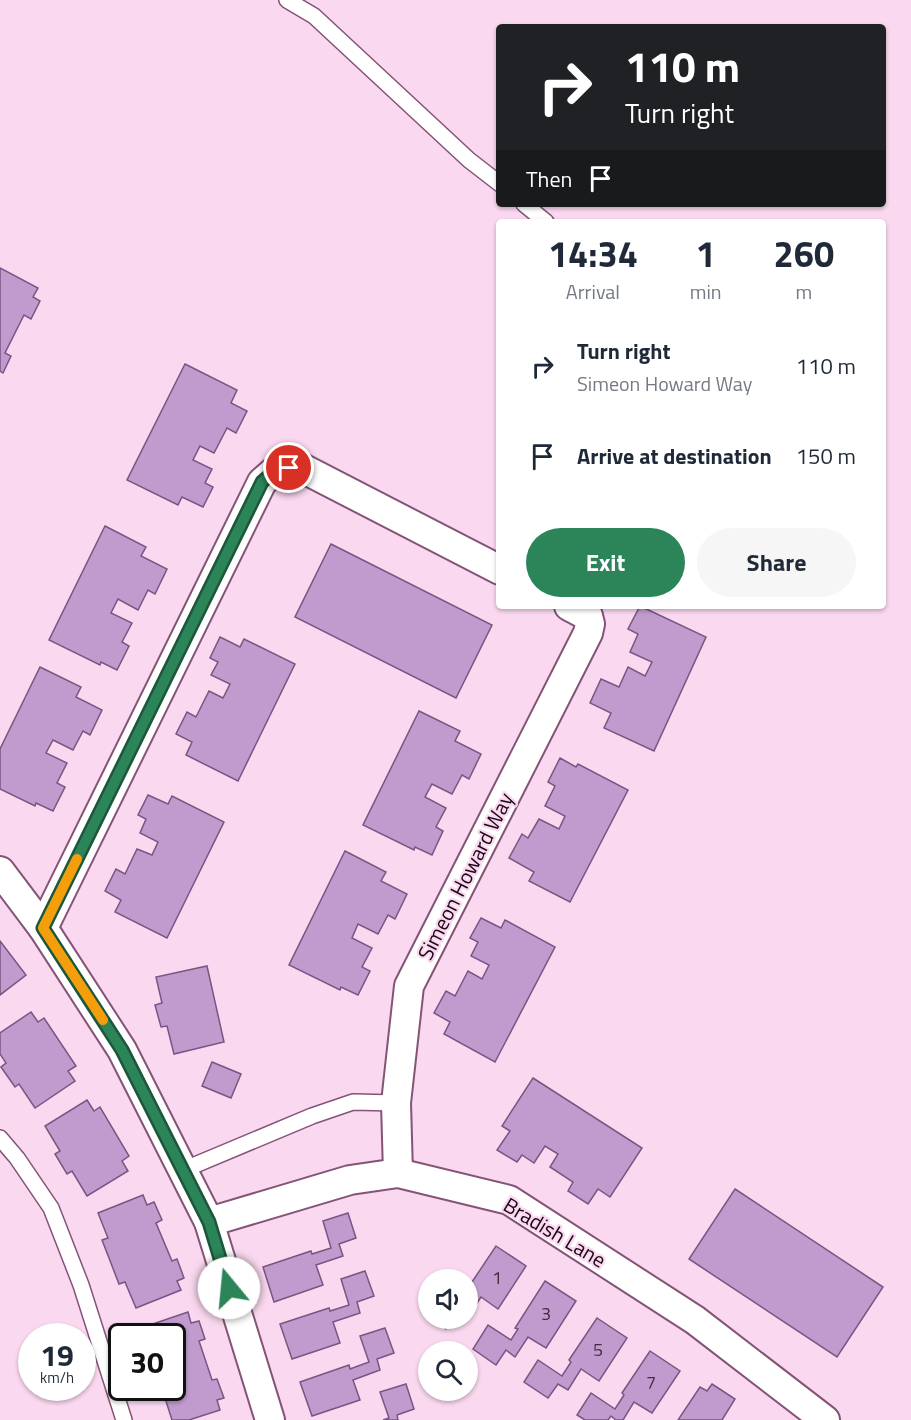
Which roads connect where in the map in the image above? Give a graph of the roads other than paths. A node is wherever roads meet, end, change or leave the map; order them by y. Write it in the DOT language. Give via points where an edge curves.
graph roads {
  1 [pos="287,0"];
  2 [pos="496,181"];
  3 [pos="528,207"];
  4 [pos="542,219"];
  5 [pos="496,568"];
  6 [pos="575,609"];
  7 [pos="0,871"];
  8 [pos="43,928"];
  9 [pos="396,1103"];
  10 [pos="0,1138"];
  11 [pos="183,1170"];
  12 [pos="398,1173"];
  13 [pos="209,1222"];
  14 [pos="124,1420"];
  15 [pos="270,1420"];
  16 [pos="825,1420"];
  1 -- 2 [label="lane" via="314,16"];
  3 -- 4 [label="lane"];
  5 -- 8 [label="street" via="302,468 277,469 262,482"];
  6 -- 9 [label="street, Simeon Howard Way" via="588,616 588,633 410,987"];
  7 -- 8 [label="street"];
  8 -- 11 [label="street" via="122,1050"];
  9 -- 11 [label="lane" via="353,1102"];
  9 -- 12 [label="street, Simeon Howard Way"];
  10 -- 14 [label="lane" via="51,1209 81,1285"];
  11 -- 13 [label="street"];
  12 -- 13 [label="street, Bradish Lane" via="350,1180"];
  12 -- 16 [label="street, Bradish Lane" via="509,1200 695,1320"];
  13 -- 15 [label="street"];
}
